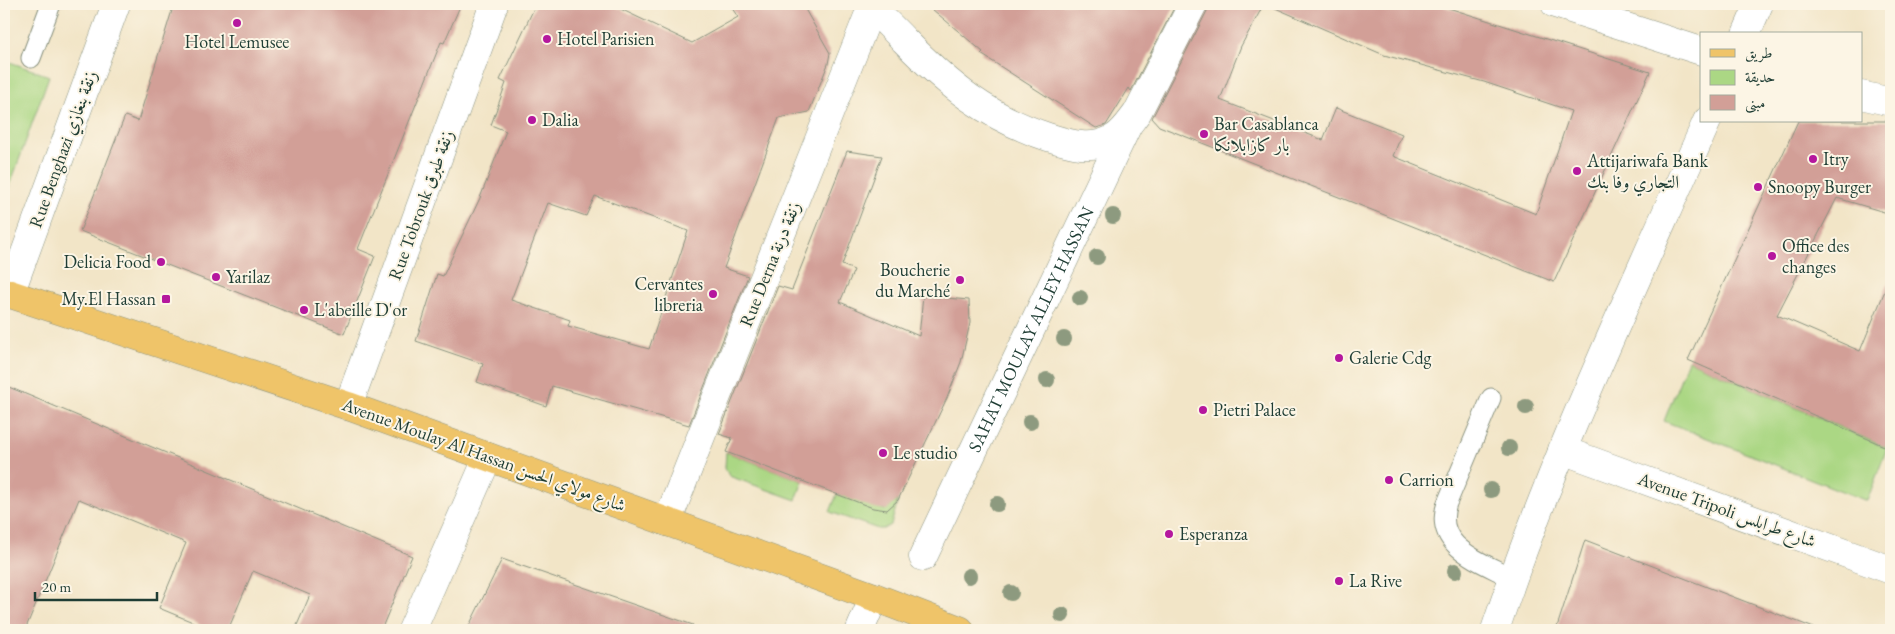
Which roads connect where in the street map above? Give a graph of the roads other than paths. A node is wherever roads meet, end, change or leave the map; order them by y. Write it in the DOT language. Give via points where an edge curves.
graph roads {
  1 [pos="51,4"];
  2 [pos="116,4"];
  3 [pos="494,4"];
  4 [pos="1193,4"];
  5 [pos="1555,4"];
  6 [pos="1759,4"];
  7 [pos="871,5"];
  8 [pos="1747,32"];
  9 [pos="1700,51"];
  10 [pos="31,58"];
  11 [pos="1862,95"];
  12 [pos="1891,102"];
  13 [pos="1707,122"];
  14 [pos="1127,127"];
  15 [pos="7,293"];
  16 [pos="1491,398"];
  17 [pos="348,406"];
  18 [pos="1562,450"];
  19 [pos="488,457"];
  20 [pos="667,522"];
  21 [pos="923,557"];
  22 [pos="1891,570"];
  23 [pos="1512,578"];
  24 [pos="874,597"];
  25 [pos="412,630"];
  26 [pos="860,630"];
  27 [pos="960,630"];
  28 [pos="1495,630"];
  1 -- 10 [label="lane"];
  2 -- 15 [label="street, Rue Benghazi زنقة بنغازي"];
  3 -- 17 [label="street, Rue Tobrouk زنقة طبرق"];
  4 -- 14 [label="street"];
  5 -- 9 [label="street"];
  6 -- 8 [label="street"];
  7 -- 14 [label="street" via="938,75 997,116 1030,131 1080,146 1098,145"];
  7 -- 20 [label="street, Rue Derna زنقة درنة"];
  11 -- 12 [label="street"];
  13 -- 18 [label="street"];
  14 -- 21 [label="street, SAHAT MOULAY ALLEY HASSAN"];
  15 -- 17 [label="main road, Avenue Moulay Al Hassan شارع مولاي الحسن"];
  16 -- 23 [label="lane" via="1447,503 1443,525 1446,536 1456,545"];
  17 -- 19 [label="main road, Avenue Moulay Al Hassan شارع مولاي الحسن"];
  18 -- 22 [label="street, Avenue Tripoli شارع طرابلس"];
  18 -- 23 [label="street"];
  19 -- 20 [label="main road, Avenue Moulay Al Hassan شارع مولاي الحسن"];
  19 -- 25 [label="street"];
  20 -- 24 [label="main road, Avenue Moulay Al Hassan شارع مولاي الحسن"];
  23 -- 28 [label="street"];
  24 -- 26 [label="street"];
  24 -- 27 [label="main road, Avenue Moulay Al Hassan شارع مولاي الحسن"];
}
